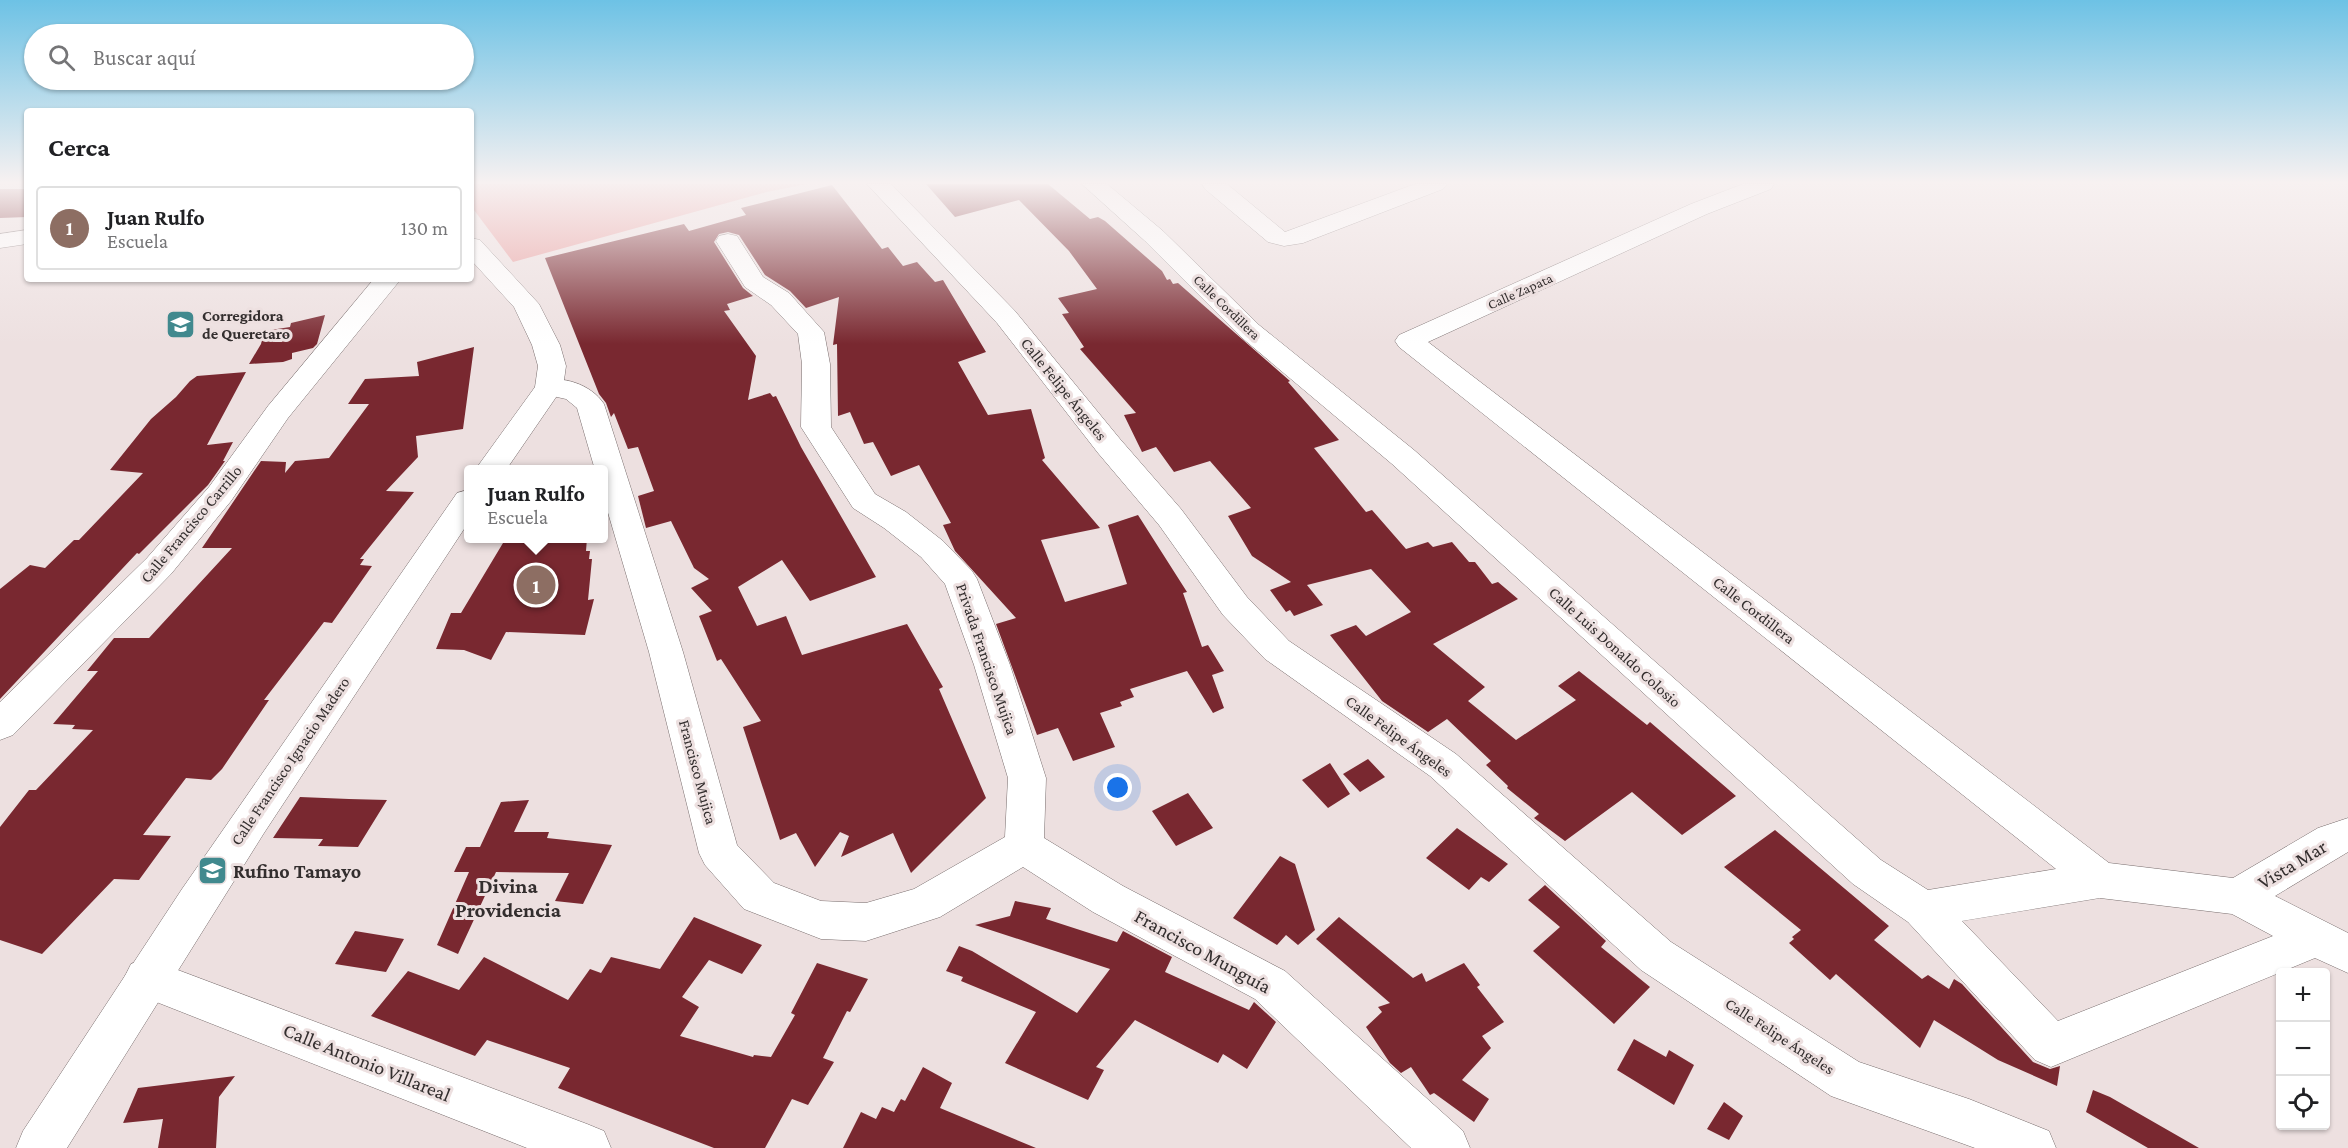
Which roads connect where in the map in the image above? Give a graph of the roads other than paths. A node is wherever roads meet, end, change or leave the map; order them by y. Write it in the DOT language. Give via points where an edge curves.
graph roads {
  1 [pos="23,238"];
  2 [pos="930,238"];
  3 [pos="1156,238"];
  4 [pos="1279,238"];
  5 [pos="1295,238"];
  6 [pos="1637,238"];
  7 [pos="0,241"];
  8 [pos="728,242"];
  9 [pos="474,248"];
  10 [pos="386,282"];
  11 [pos="1409,341"];
  12 [pos="1311,380"];
  13 [pos="549,387"];
  14 [pos="494,465"];
  15 [pos="464,506"];
  16 [pos="0,725"];
  17 [pos="2348,835"];
  18 [pos="1024,846"];
  19 [pos="2100,880"];
  20 [pos="2238,897"];
  21 [pos="1923,909"];
  22 [pos="2332,946"];
  23 [pos="146,978"];
  24 [pos="40,1148"];
  25 [pos="587,1148"];
  26 [pos="1446,1148"];
  27 [pos="2032,1148"];
  1 -- 7 [label="street"];
  2 -- 27 [label="street, Calle Felipe Ángeles" via="1006,317 1170,517 1235,606 1277,650 1443,765 1656,956 1847,1080"];
  3 -- 12 [label="street, Calle Cordillera" via="1250,331"];
  4 -- 5 [label="street"];
  6 -- 11 [label="street, Calle Zapata"];
  8 -- 18 [label="street, Privada Francisco Mujica" via="754,282 780,299 811,332 816,364 816,427 864,501 932,549 960,579 1027,778"];
  9 -- 13 [label="street" via="526,304 552,366"];
  10 -- 16 [label="street, Calle Francisco Carrillo" via="159,566"];
  11 -- 19 [label="street, Calle Cordillera"];
  12 -- 21 [label="street, Calle Luis Donaldo Colosio" via="1412,465 1867,872"];
  13 -- 14 [label="street"];
  13 -- 18 [label="street, Francisco Mujica" via="575,392 590,404 666,652 719,853 759,896 821,920 866,922 925,904"];
  15 -- 23 [label="street, Calle Francisco Ignacio Madero"];
  17 -- 20 [label="street, Vista Mar" via="2332,840"];
  18 -- 26 [label="street, Francisco Munguía" via="1108,899 1270,985"];
  19 -- 20 [label="street"];
  19 -- 21 [label="street"];
  20 -- 22 [label="street"];
  21 -- 22 [label="street, Calle Luis Donaldo Colosio" via="2051,1045"];
  23 -- 24 [label="street, Calle Francisco Ignacio Madero"];
  23 -- 25 [label="street, Calle Antonio Villareal"];
}
